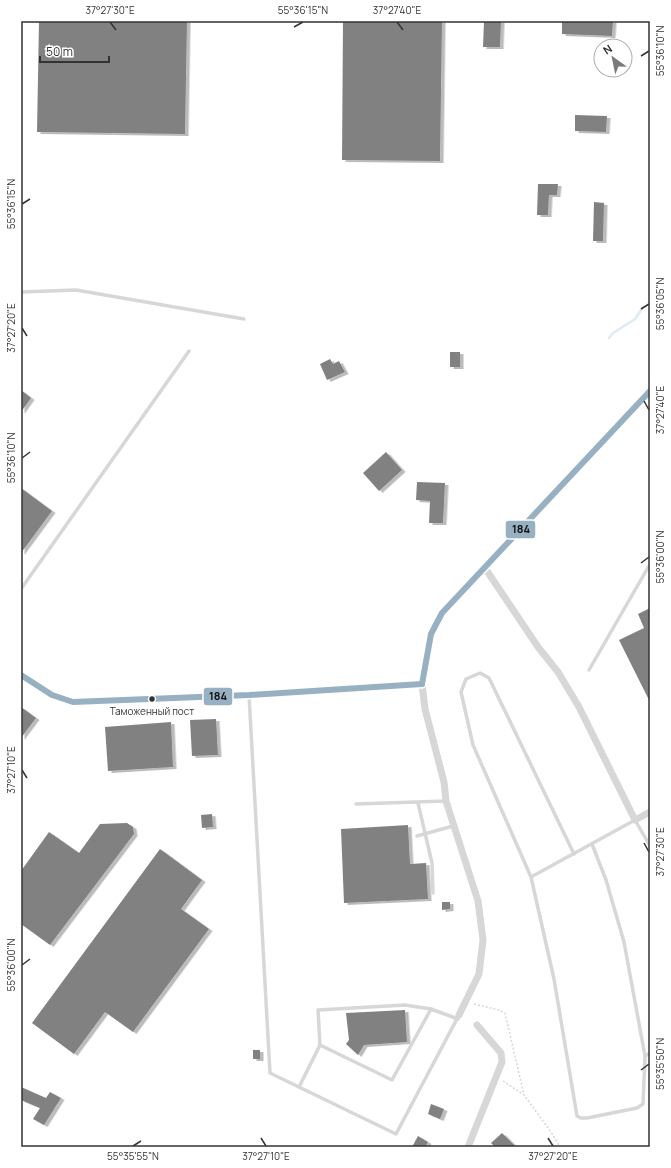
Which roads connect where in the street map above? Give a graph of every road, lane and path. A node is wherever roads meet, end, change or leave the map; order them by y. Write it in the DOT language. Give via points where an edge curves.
graph roads {
  1 [pos="21,292"];
  2 [pos="244,319"];
  3 [pos="189,351"];
  4 [pos="650,390"];
  5 [pos="650,564"];
  6 [pos="485,568"];
  7 [pos="21,589"];
  8 [pos="590,670"];
  9 [pos="21,675"];
  10 [pos="422,684"];
  11 [pos="249,695"];
  12 [pos="446,801"];
  13 [pos="418,803"];
  14 [pos="356,804"];
  15 [pos="650,812"];
  16 [pos="635,820"];
  17 [pos="454,825"];
  18 [pos="425,834"];
  19 [pos="417,836"];
  20 [pos="592,844"];
  21 [pos="650,846"];
  22 [pos="574,854"];
  23 [pos="531,878"];
  24 [pos="433,892"];
  25 [pos="466,1001"];
  26 [pos="431,1009"];
  27 [pos="458,1017"];
  28 [pos="477,1025"];
  29 [pos="320,1045"];
  30 [pos="650,1053"];
  31 [pos="645,1056"];
  32 [pos="497,1077"];
  33 [pos="299,1087"];
  34 [pos="524,1095"];
  35 [pos="468,1147"];
  36 [pos="560,1147"];
  1 -- 2 [label="lane" via="76,290"];
  3 -- 7 [label="lane"];
  4 -- 6 [label="street"];
  5 -- 8 [label="lane"];
  6 -- 10 [label="street" via="442,613 431,634"];
  6 -- 16 [label="street" via="538,647 558,672 579,707"];
  9 -- 11 [label="street" via="47,693 73,702"];
  10 -- 11 [label="street"];
  10 -- 12 [label="street" via="425,709 444,782"];
  11 -- 33 [label="lane" via="270,1073"];
  12 -- 13 [label="lane"];
  12 -- 17 [label="street"];
  13 -- 14 [label="lane"];
  13 -- 18 [label="lane"];
  15 -- 16 [label="street"];
  16 -- 20 [label="lane"];
  16 -- 21 [label="lane"];
  17 -- 18 [label="lane"];
  17 -- 25 [label="street" via="478,901 483,940 478,974"];
  18 -- 19 [label="lane"];
  18 -- 24 [label="lane" via="432,864"];
  20 -- 22 [label="lane"];
  20 -- 31 [label="lane" via="606,880 624,942"];
  22 -- 23 [label="lane"];
  22 -- 23 [label="lane" via="489,678 480,673 466,679 461,692 473,745"];
  23 -- 31 [label="lane" via="554,979 577,1116 587,1118 637,1108 643,1104"];
  25 -- 27 [label="street"];
  25 -- 34 [label="path" via="500,1010 505,1014"];
  26 -- 27 [label="lane"];
  26 -- 29 [label="lane" via="405,1005 318,1010"];
  26 -- 29 [label="lane" via="392,1080"];
  27 -- 33 [label="lane" via="396,1134"];
  28 -- 32 [label="street" via="501,1052 502,1062"];
  29 -- 33 [label="lane"];
  30 -- 31 [label="lane"];
  32 -- 34 [label="path"];
  32 -- 35 [label="street"];
  34 -- 36 [label="path"];
}
